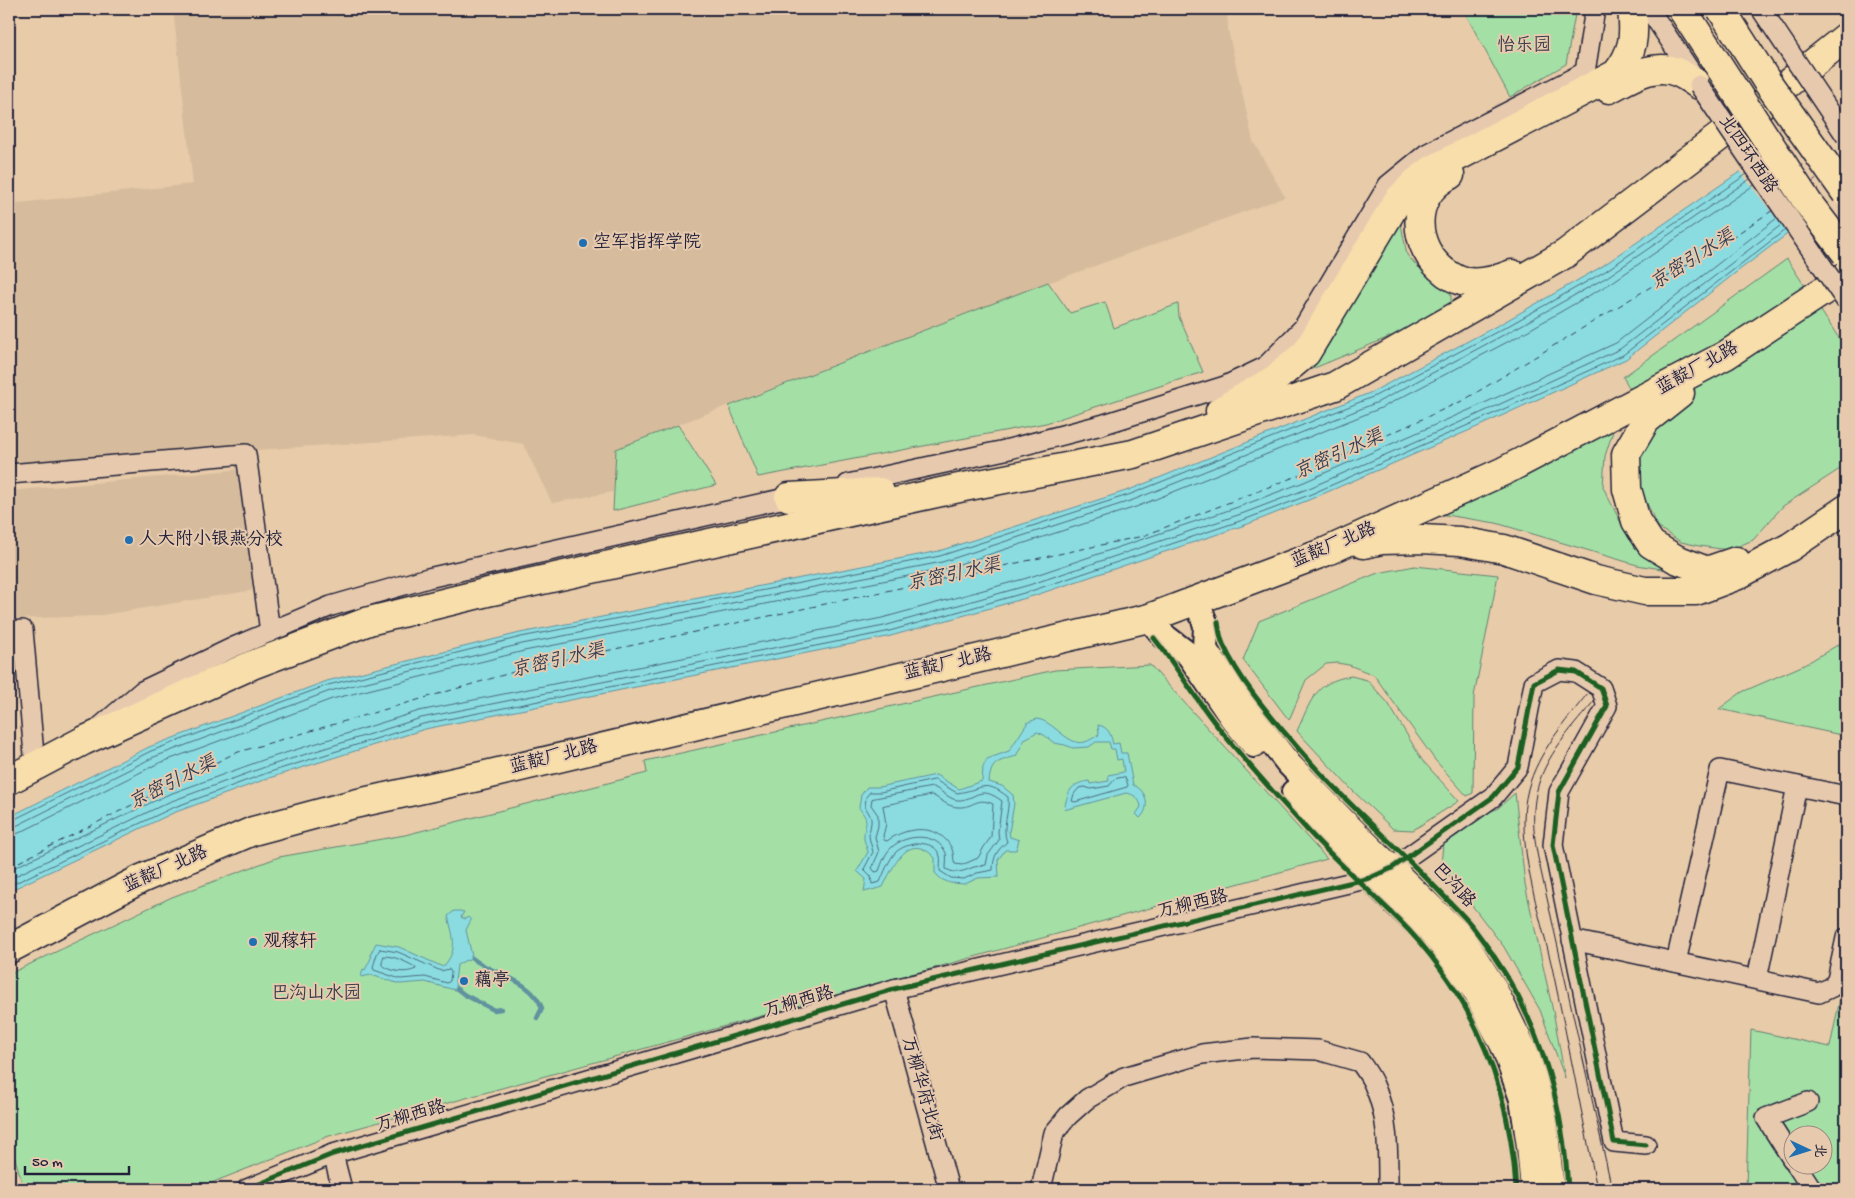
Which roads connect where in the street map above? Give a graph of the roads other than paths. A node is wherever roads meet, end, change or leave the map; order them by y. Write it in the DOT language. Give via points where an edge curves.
graph roads {
  1 [pos="1595,9"];
  2 [pos="1632,9"];
  3 [pos="1649,9"];
  4 [pos="1682,9"];
  5 [pos="1721,9"];
  6 [pos="1761,9"];
  7 [pos="1846,37"];
  8 [pos="1699,85"];
  9 [pos="1846,136"];
  10 [pos="1427,182"];
  11 [pos="1846,193"];
  12 [pos="1846,253"];
  13 [pos="1565,254"];
  14 [pos="1846,276"];
  15 [pos="1846,301"];
  16 [pos="1726,355"];
  17 [pos="1133,454"];
  18 [pos="9,474"];
  19 [pos="959,488"];
  20 [pos="1846,495"];
  21 [pos="789,497"];
  22 [pos="1846,509"];
  23 [pos="1325,552"];
  24 [pos="1196,600"];
  25 [pos="1149,618"];
  26 [pos="9,631"];
  27 [pos="270,632"];
  28 [pos="83,741"];
  29 [pos="35,766"];
  30 [pos="9,780"];
  31 [pos="1798,786"];
  32 [pos="1846,796"];
  33 [pos="1392,868"];
  34 [pos="1370,878"];
  35 [pos="1846,938"];
  36 [pos="1572,940"];
  37 [pos="9,949"];
  38 [pos="1676,962"];
  39 [pos="1756,980"];
  40 [pos="894,989"];
  41 [pos="1808,1102"];
  42 [pos="1782,1143"];
  43 [pos="1646,1145"];
  44 [pos="332,1154"];
  45 [pos="1804,1176"];
  46 [pos="247,1189"];
  47 [pos="342,1189"];
  48 [pos="949,1189"];
  49 [pos="1041,1189"];
  50 [pos="1388,1189"];
  51 [pos="1533,1189"];
  52 [pos="1552,1189"];
  53 [pos="1812,1189"];
  1 -- 21 [label="street" via="1584,72 1426,154 1388,185 1303,328 1266,367 1225,386 1101,425 1005,450"];
  2 -- 10 [label="highway" via="1634,31 1627,60 1616,74 1432,170"];
  3 -- 8 [label="street, 北四环西路"];
  4 -- 12 [label="highway, 北四环西路, bridge" via="1808,203"];
  5 -- 11 [label="highway, bridge" via="1768,83"];
  6 -- 9 [label="street, bridge"];
  7 -- 13 [label="highway"];
  8 -- 10 [label="highway" via="1677,72 1659,69 1640,73"];
  8 -- 15 [label="street, 北四环西路, bridge"];
  10 -- 13 [label="highway" via="1429,192 1420,210 1419,232 1427,252 1438,267 1452,277 1465,282 1492,282"];
  10 -- 17 [label="highway" via="1398,200 1306,353 1275,379 1231,405"];
  13 -- 17 [label="highway" via="1335,386"];
  14 -- 16 [label="highway, 蓝靛厂北路"];
  16 -- 20 [label="highway" via="1646,420 1626,454 1626,489 1636,521 1651,544 1676,559 1707,570 1746,558"];
  16 -- 23 [label="highway, 蓝靛厂北路" via="1504,470"];
  17 -- 19 [label="highway"];
  18 -- 27 [label="street" via="246,454"];
  19 -- 21 [label="highway"];
  19 -- 28 [label="highway" via="369,621 252,665"];
  21 -- 27 [label="street" via="428,578 331,606"];
  22 -- 23 [label="highway" via="1790,547 1736,576 1696,591 1645,591 1596,580 1504,549 1460,541 1421,538 1381,540"];
  23 -- 24 [label="highway, 蓝靛厂北路"];
  24 -- 25 [label="highway, 蓝靛厂北路"];
  24 -- 33 [label="main road, 巴沟路" via="1206,625 1205,650 1254,720 1300,775"];
  25 -- 34 [label="main road" via="1164,636 1189,655 1270,766"];
  25 -- 37 [label="highway, 蓝靛厂北路" via="354,804 253,831 141,879"];
  26 -- 29 [label="street" via="23,630"];
  27 -- 28 [label="street" via="142,691"];
  28 -- 29 [label="highway"];
  29 -- 30 [label="highway"];
  31 -- 32 [label="street"];
  31 -- 38 [label="street" via="1720,770"];
  31 -- 39 [label="street"];
  33 -- 34 [label="street, 万柳西路"];
  33 -- 36 [label="street, 万柳西路" via="1492,797 1518,766 1534,683 1559,670 1576,672 1601,688 1607,706 1560,792 1553,845"];
  33 -- 52 [label="main road, 巴沟路" via="1462,936 1494,987 1531,1064 1544,1114"];
  34 -- 40 [label="street, 万柳西路"];
  34 -- 51 [label="main road" via="1443,948 1475,991 1504,1048 1522,1099"];
  35 -- 39 [label="street" via="1837,980 1819,993"];
  36 -- 38 [label="street"];
  36 -- 43 [label="street" via="1614,1142"];
  38 -- 39 [label="street"];
  40 -- 44 [label="street, 万柳西路"];
  40 -- 48 [label="street, 万柳华府北街"];
  41 -- 42 [label="street" via="1766,1118"];
  44 -- 46 [label="street, 万柳西路"];
  44 -- 47 [label="street"];
  45 -- 53 [label="street"];
  49 -- 50 [label="street" via="1054,1133 1087,1100 1124,1078 1202,1054 1253,1048 1318,1050 1360,1062 1375,1085 1383,1114 1388,1151"];
}
